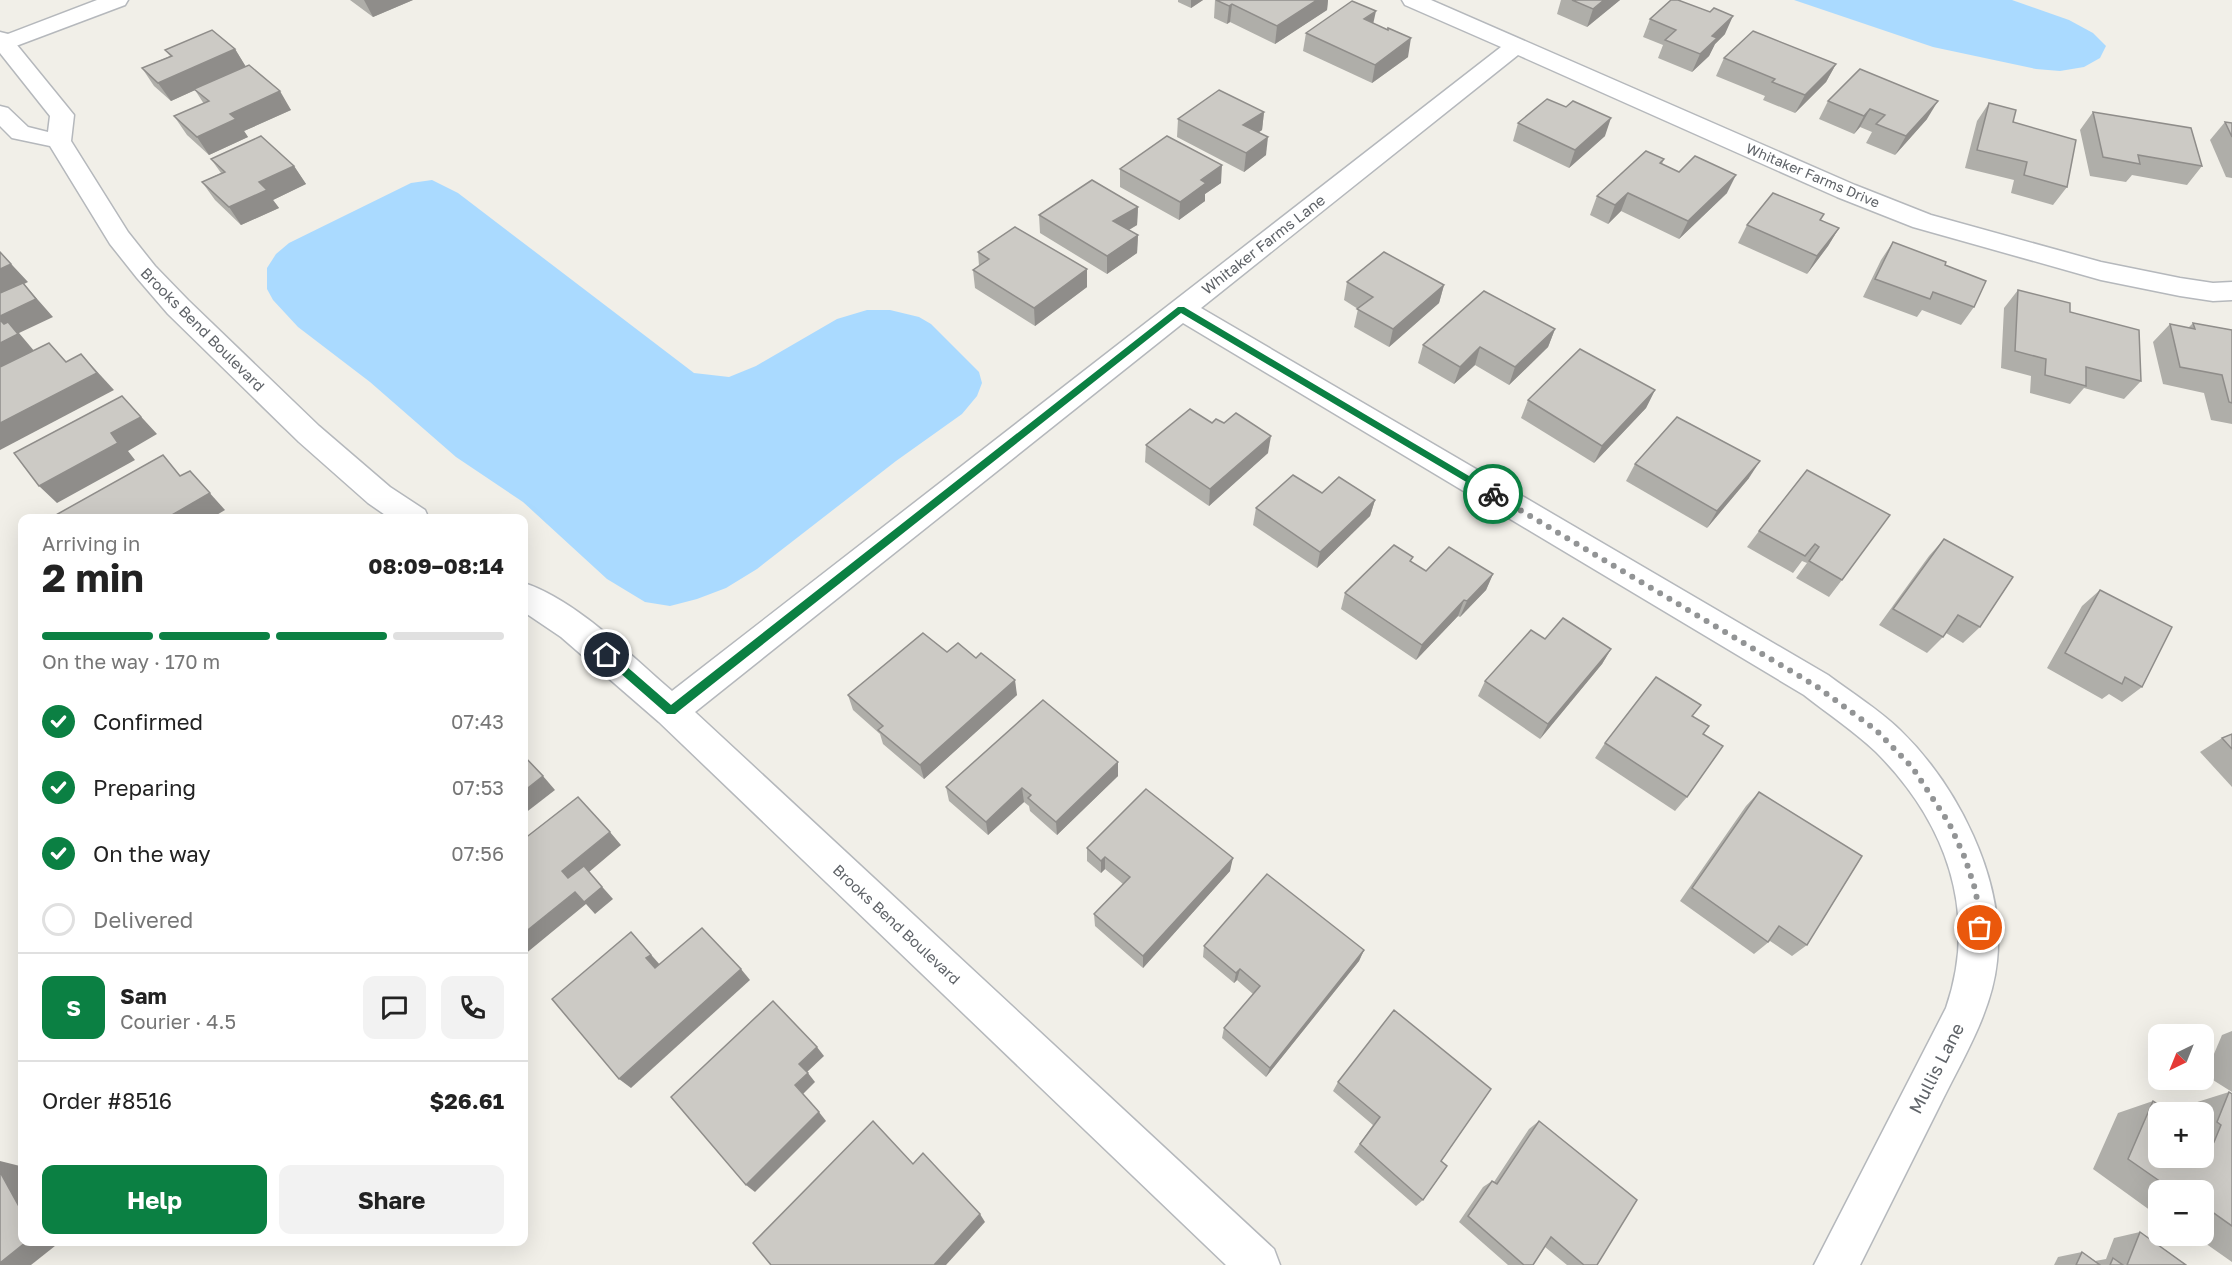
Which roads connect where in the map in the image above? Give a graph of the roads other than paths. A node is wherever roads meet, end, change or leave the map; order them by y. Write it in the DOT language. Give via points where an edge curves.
graph roads {
  1 [pos="117,0"];
  2 [pos="1413,0"];
  3 [pos="2,42"];
  4 [pos="1517,45"];
  5 [pos="0,112"];
  6 [pos="59,141"];
  7 [pos="2232,291"];
  8 [pos="1181,309"];
  9 [pos="407,514"];
  10 [pos="528,599"];
  11 [pos="671,711"];
  12 [pos="1258,1265"];
  13 [pos="1836,1265"];
  1 -- 3 [label="street"];
  2 -- 4 [label="street, Whitaker Farms Drive"];
  3 -- 6 [label="street" via="62,115"];
  4 -- 7 [label="street, Whitaker Farms Drive" via="1922,221 2101,271 2180,287"];
  4 -- 8 [label="street, Whitaker Farms Lane"];
  5 -- 6 [label="street" via="20,133"];
  6 -- 9 [label="street, Brooks Bend Boulevard" via="119,238 178,308 309,434"];
  8 -- 11 [label="street, Whitaker Farms Lane"];
  8 -- 13 [label="street, Mullis Lane" via="1816,686 1876,730 1912,767 1935,800 1965,858 1976,892 1978,964 1962,1016"];
  10 -- 11 [label="street, Brooks Bend Boulevard" via="573,627"];
  11 -- 12 [label="street, Brooks Bend Boulevard"];
}
